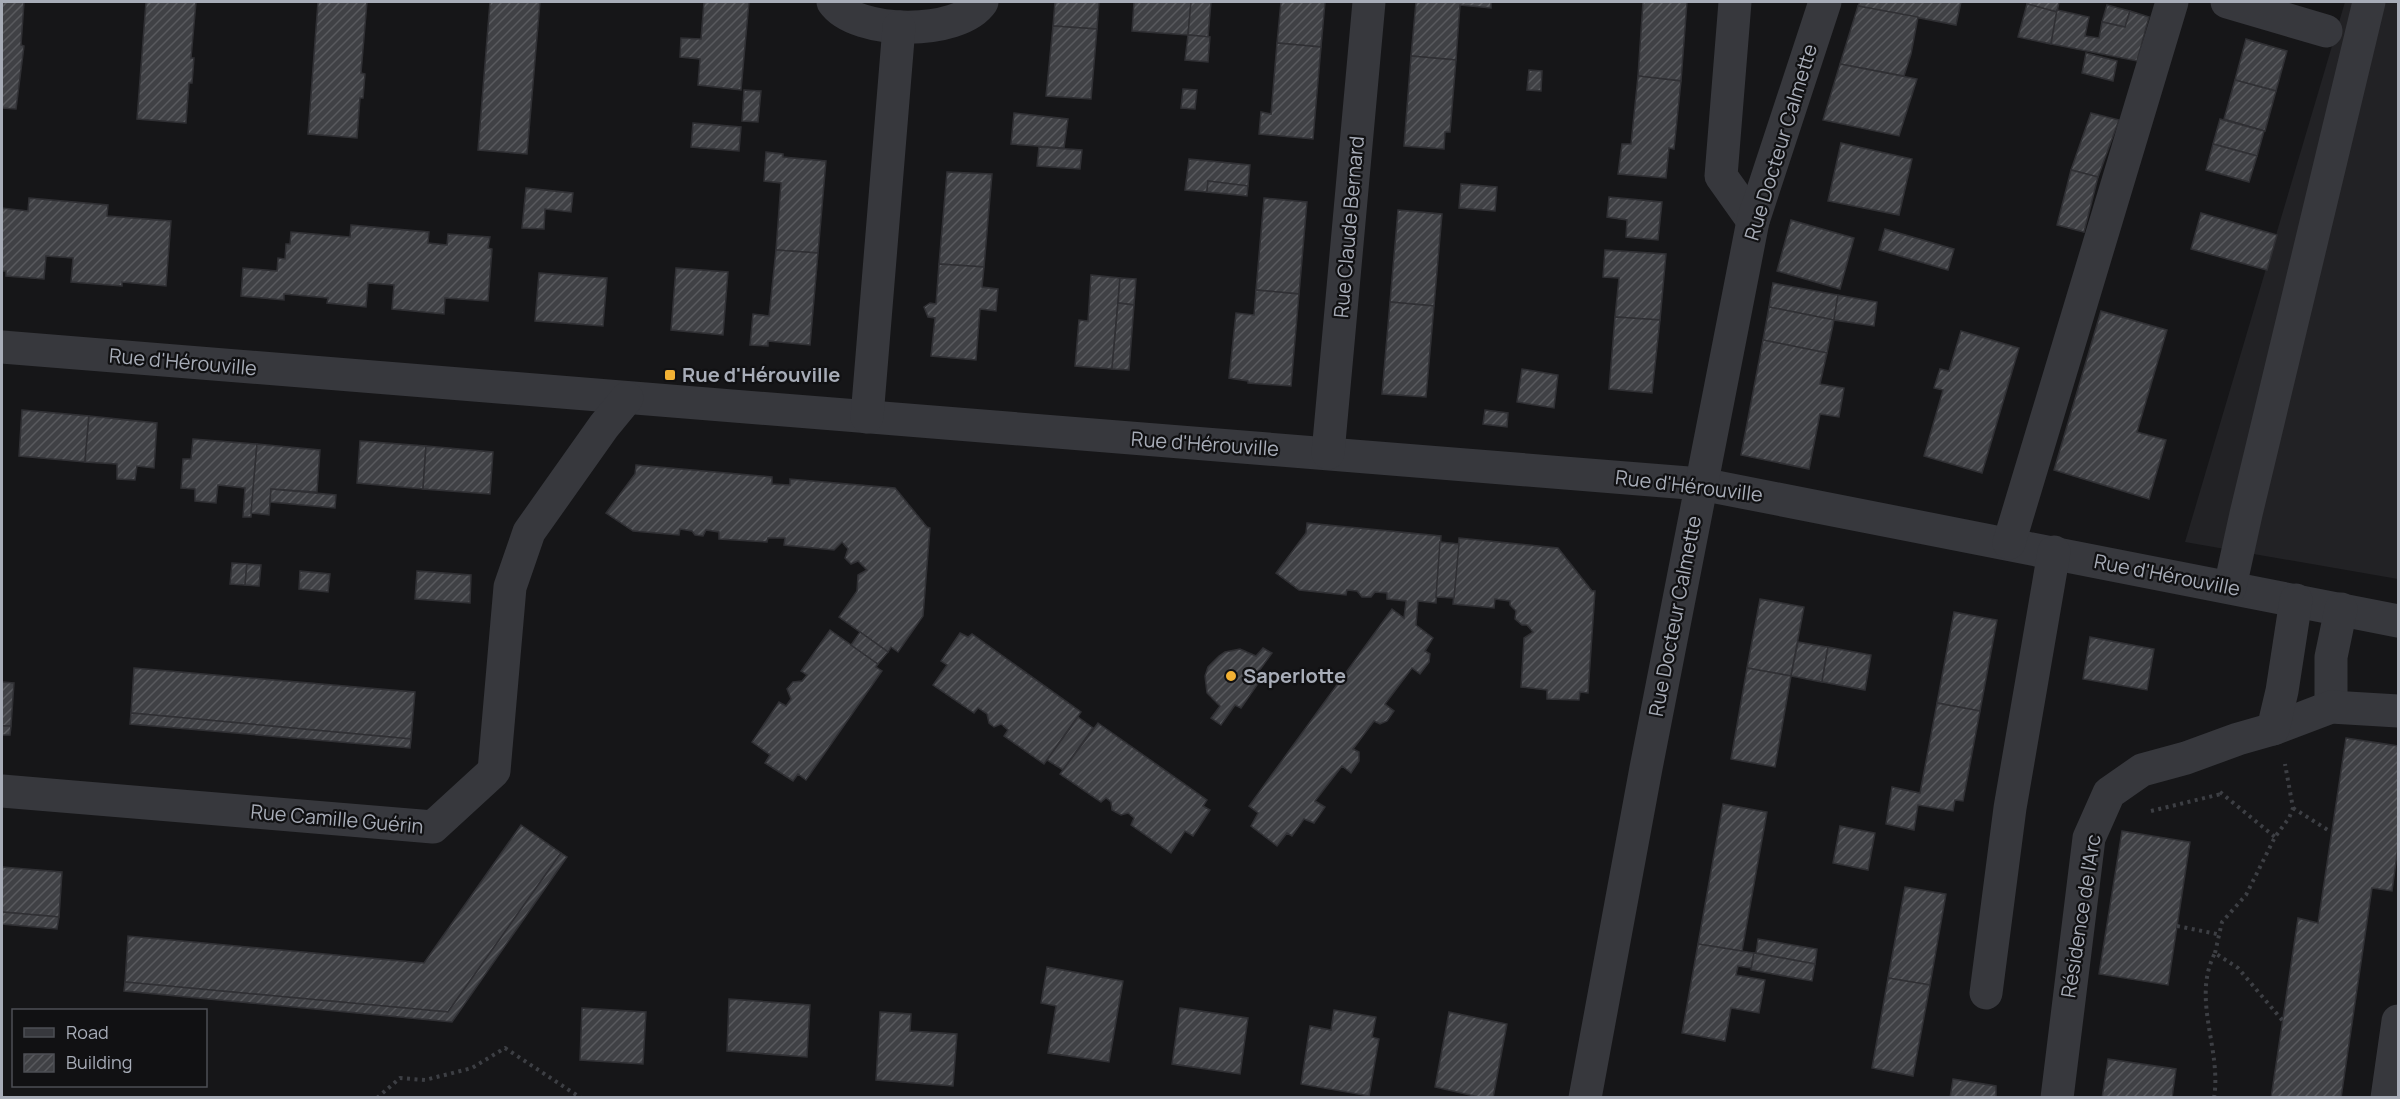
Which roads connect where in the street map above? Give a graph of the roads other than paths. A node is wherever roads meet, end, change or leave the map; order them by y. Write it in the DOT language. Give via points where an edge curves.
graph roads {
  1 [pos="833,2"];
  2 [pos="982,2"];
  3 [pos="1370,2"];
  4 [pos="1735,2"];
  5 [pos="1825,2"];
  6 [pos="2172,2"];
  7 [pos="2227,2"];
  8 [pos="2369,2"];
  9 [pos="898,27"];
  10 [pos="2326,31"];
  11 [pos="1753,221"];
  12 [pos="2,347"];
  13 [pos="627,398"];
  14 [pos="867,417"];
  15 [pos="1328,453"];
  16 [pos="1701,484"];
  17 [pos="2009,543"];
  18 [pos="2054,552"];
  19 [pos="2230,587"];
  20 [pos="2296,600"];
  21 [pos="2341,609"];
  22 [pos="2398,621"];
  23 [pos="2331,707"];
  24 [pos="2398,711"];
  25 [pos="2278,727"];
  26 [pos="2,791"];
  27 [pos="1986,993"];
  28 [pos="2398,1021"];
  29 [pos="1585,1098"];
  30 [pos="2057,1098"];
  31 [pos="2387,1098"];
  1 -- 9 [label="street" via="838,10 862,20"];
  2 -- 9 [label="street" via="966,17 942,25"];
  3 -- 15 [label="street, Rue Claude Bernard"];
  4 -- 11 [label="street" via="1721,176"];
  5 -- 11 [label="street, Rue Docteur Calmette"];
  6 -- 17 [label="street"];
  7 -- 10 [label="street"];
  8 -- 19 [label="street"];
  9 -- 14 [label="street"];
  11 -- 16 [label="street, Rue Docteur Calmette"];
  12 -- 13 [label="street, Rue d'Hérouville"];
  13 -- 14 [label="street, Rue d'Hérouville"];
  13 -- 26 [label="street, Rue Camille Guérin" via="529,532 510,587 494,771 433,827"];
  14 -- 15 [label="street, Rue d'Hérouville"];
  15 -- 16 [label="street, Rue d'Hérouville"];
  16 -- 17 [label="street, Rue d'Hérouville"];
  16 -- 29 [label="street, Rue Docteur Calmette"];
  17 -- 18 [label="street, Rue d'Hérouville"];
  18 -- 19 [label="street, Rue d'Hérouville"];
  18 -- 27 [label="street" via="2010,808"];
  19 -- 20 [label="street, Rue d'Hérouville"];
  20 -- 21 [label="street, Rue d'Hérouville"];
  20 -- 25 [label="street"];
  21 -- 22 [label="street, Rue d'Hérouville"];
  21 -- 23 [label="street" via="2331,657"];
  23 -- 24 [label="street"];
  23 -- 25 [label="street, Résidence de l'Arc"];
  25 -- 30 [label="street, Résidence de l'Arc" via="2142,770 2109,793 2089,838"];
  28 -- 31 [label="street"];
}
